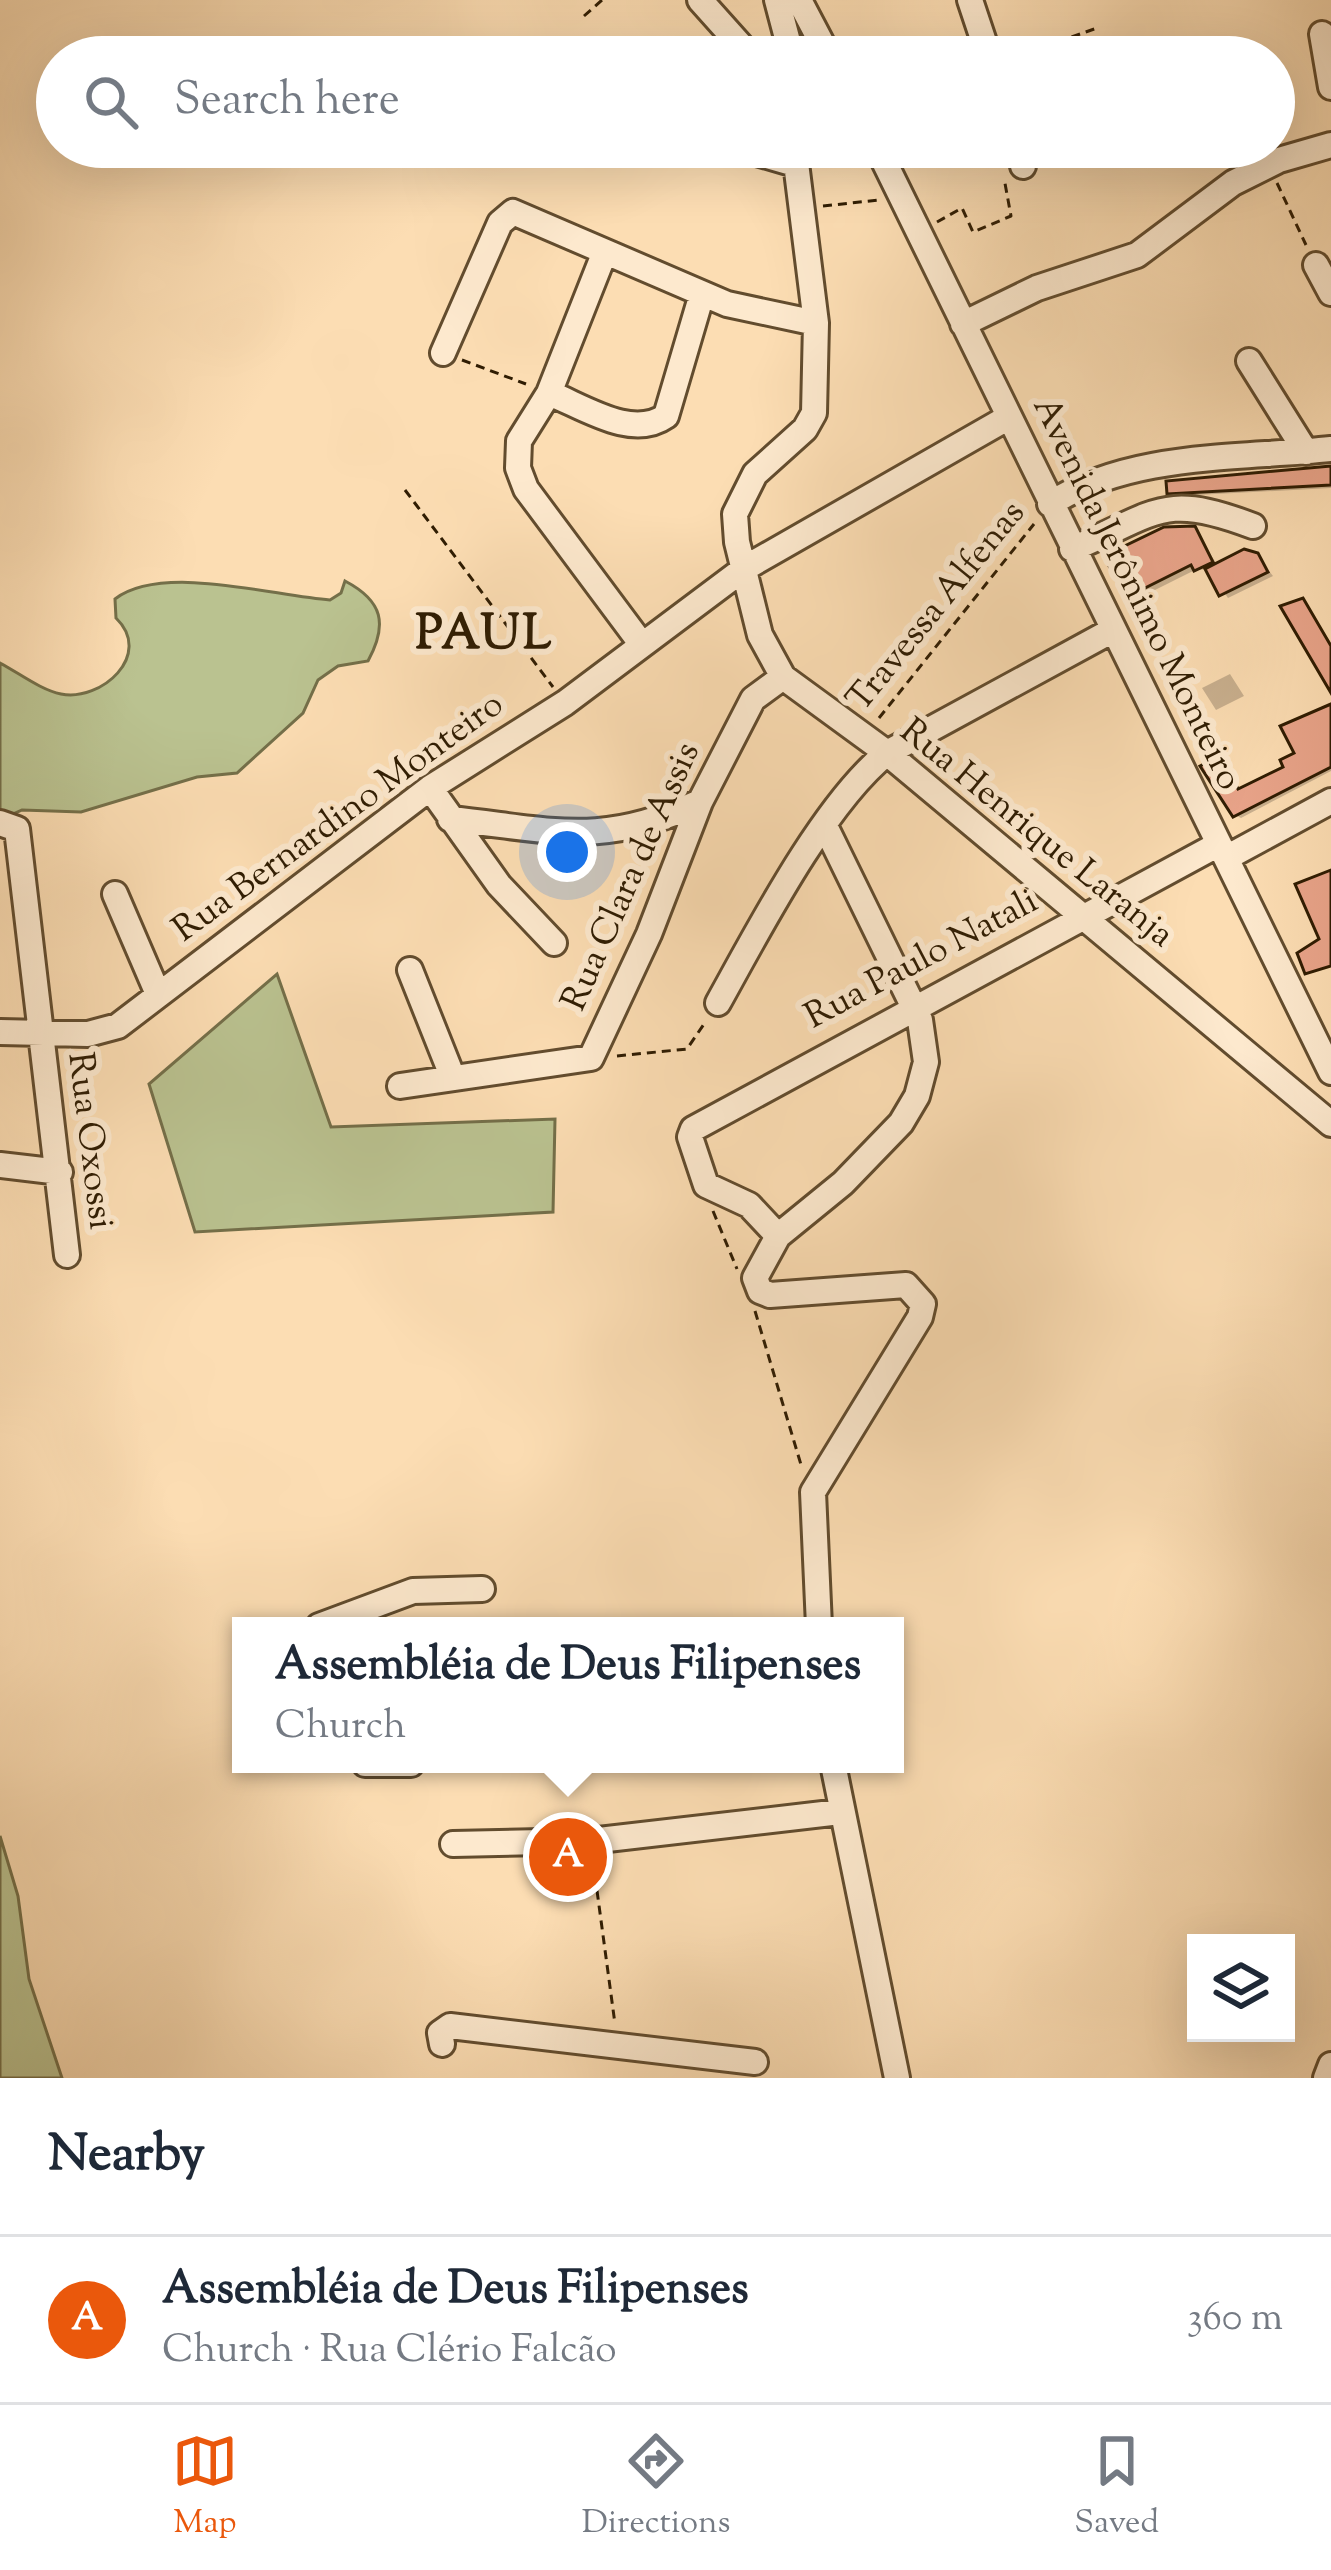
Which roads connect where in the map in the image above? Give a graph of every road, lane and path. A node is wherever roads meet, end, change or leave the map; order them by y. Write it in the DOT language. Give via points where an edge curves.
graph roads {
  1 [pos="602,0"];
  2 [pos="700,0"];
  3 [pos="777,0"];
  4 [pos="799,0"];
  5 [pos="970,0"];
  6 [pos="584,16"];
  7 [pos="1096,28"];
  8 [pos="1322,34"];
  9 [pos="733,36"];
  10 [pos="786,36"];
  11 [pos="819,36"];
  12 [pos="982,36"];
  13 [pos="1074,36"];
  14 [pos="1331,87"];
  15 [pos="1331,145"];
  16 [pos="1295,156"];
  17 [pos="797,168"];
  18 [pos="888,168"];
  19 [pos="1008,168"];
  20 [pos="1263,168"];
  21 [pos="1269,168"];
  22 [pos="903,197"];
  23 [pos="803,209"];
  24 [pos="920,231"];
  25 [pos="604,254"];
  26 [pos="1316,265"];
  27 [pos="1331,293"];
  28 [pos="702,294"];
  29 [pos="816,323"];
  30 [pos="963,324"];
  31 [pos="443,353"];
  32 [pos="1249,361"];
  33 [pos="549,393"];
  34 [pos="1010,417"];
  35 [pos="1318,451"];
  36 [pos="405,490"];
  37 [pos="1050,504"];
  38 [pos="1253,526"];
  39 [pos="1072,549"];
  40 [pos="587,554"];
  41 [pos="745,568"];
  42 [pos="1113,630"];
  43 [pos="645,638"];
  44 [pos="783,677"];
  45 [pos="565,703"];
  46 [pos="861,740"];
  47 [pos="886,753"];
  48 [pos="430,788"];
  49 [pos="1331,801"];
  50 [pos="700,802"];
  51 [pos="451,819"];
  52 [pos="0,823"];
  53 [pos="826,828"];
  54 [pos="1222,851"];
  55 [pos="115,894"];
  56 [pos="1079,916"];
  57 [pos="554,943"];
  58 [pos="410,970"];
  59 [pos="158,994"];
  60 [pos="718,1004"];
  61 [pos="914,1006"];
  62 [pos="0,1032"];
  63 [pos="39,1036"];
  64 [pos="591,1058"];
  65 [pos="1331,1072"];
  66 [pos="453,1078"];
  67 [pos="400,1086"];
  68 [pos="1331,1124"];
  69 [pos="0,1165"];
  70 [pos="60,1172"];
  71 [pos="702,1174"];
  72 [pos="778,1236"];
  73 [pos="67,1255"];
  74 [pos="745,1287"];
  75 [pos="754,1306"];
  76 [pos="813,1492"];
  77 [pos="482,1589"];
  78 [pos="341,1617"];
  79 [pos="819,1617"];
  80 [pos="834,1773"];
  81 [pos="840,1812"];
  82 [pos="590,1841"];
  83 [pos="452,1844"];
  84 [pos="442,2044"];
  85 [pos="618,2050"];
  86 [pos="754,2062"];
  87 [pos="1331,2065"];
  88 [pos="660,2066"];
  89 [pos="897,2078"];
  90 [pos="1325,2078"];
  1 -- 6 [label="path"];
  2 -- 9 [label="street"];
  3 -- 10 [label="street"];
  4 -- 11 [label="street"];
  5 -- 12 [label="street"];
  7 -- 13 [label="path"];
  8 -- 14 [label="street"];
  15 -- 16 [label="street"];
  17 -- 23 [label="street, Rua Henrique Laranja"];
  18 -- 22 [label="street, Avenida Jerônimo Monteiro"];
  19 -- 24 [label="path" via="1011,216 973,232 962,208"];
  20 -- 30 [label="street" via="1137,255 1036,287"];
  21 -- 26 [label="path"];
  22 -- 23 [label="path"];
  22 -- 24 [label="street, Avenida Jerônimo Monteiro"];
  23 -- 29 [label="street, Rua Henrique Laranja"];
  24 -- 30 [label="street, Avenida Jerônimo Monteiro"];
  25 -- 28 [label="street"];
  25 -- 31 [label="street" via="522,214 506,214"];
  25 -- 33 [label="street"];
  26 -- 27 [label="street"];
  28 -- 29 [label="street"];
  28 -- 33 [label="street" via="666,416 631,426"];
  29 -- 41 [label="street, Rua Henrique Laranja" via="814,413 755,474 735,514"];
  30 -- 34 [label="street, Avenida Jerônimo Monteiro"];
  31 -- 33 [label="path"];
  32 -- 35 [label="street"];
  33 -- 43 [label="street" via="519,441 526,489"];
  34 -- 37 [label="street, Avenida Jerônimo Monteiro"];
  34 -- 41 [label="street, Rua Bernardino Monteiro"];
  35 -- 37 [label="street" via="1120,472 1083,482"];
  36 -- 45 [label="path"];
  37 -- 39 [label="street, Avenida Jerônimo Monteiro"];
  37 -- 46 [label="path, Travessa Alfenas"];
  38 -- 39 [label="street" via="1172,506"];
  39 -- 42 [label="street, Avenida Jerônimo Monteiro"];
  40 -- 43 [label="street"];
  41 -- 43 [label="street, Rua Bernardino Monteiro"];
  41 -- 44 [label="street, Rua Henrique Laranja" via="760,635"];
  42 -- 47 [label="street"];
  42 -- 54 [label="street, Avenida Jerônimo Monteiro"];
  43 -- 45 [label="street, Rua Bernardino Monteiro"];
  44 -- 46 [label="street, Rua Henrique Laranja"];
  44 -- 50 [label="street, Rua Clara de Assis" via="753,699"];
  45 -- 48 [label="street, Rua Bernardino Monteiro"];
  46 -- 47 [label="street, Rua Henrique Laranja"];
  47 -- 53 [label="street" via="846,793"];
  47 -- 56 [label="street, Rua Henrique Laranja"];
  48 -- 51 [label="street"];
  48 -- 59 [label="street, Rua Bernardino Monteiro"];
  49 -- 54 [label="street, Rua Paulo Natali"];
  50 -- 51 [label="street" via="609,834"];
  50 -- 64 [label="street, Rua Clara de Assis"];
  51 -- 57 [label="street"];
  52 -- 63 [label="street, Rua Oxossi" via="17,829"];
  53 -- 60 [label="street"];
  53 -- 61 [label="street"];
  54 -- 56 [label="street, Rua Paulo Natali"];
  54 -- 65 [label="street, Avenida Jerônimo Monteiro"];
  55 -- 59 [label="street"];
  56 -- 61 [label="street, Rua Paulo Natali"];
  56 -- 68 [label="street, Rua Henrique Laranja"];
  58 -- 66 [label="street"];
  59 -- 63 [label="street, Rua Bernardino Monteiro" via="118,1026"];
  60 -- 64 [label="path" via="687,1049"];
  61 -- 71 [label="street, Rua Paulo Natali" via="693,1129"];
  61 -- 72 [label="street" via="926,1062 917,1096 843,1183"];
  62 -- 63 [label="street, Rua Bernardino Monteiro"];
  63 -- 70 [label="street, Rua Oxossi"];
  64 -- 66 [label="street, Rua Clara de Assis"];
  66 -- 67 [label="street, Rua Clara de Assis"];
  69 -- 70 [label="street"];
  70 -- 73 [label="street, Rua Oxossi"];
  71 -- 72 [label="street"];
  71 -- 74 [label="path"];
  72 -- 76 [label="street" via="757,1268 760,1291 906,1285 923,1304"];
  75 -- 76 [label="path"];
  76 -- 79 [label="street"];
  77 -- 78 [label="street" via="392,1596"];
  80 -- 81 [label="street"];
  81 -- 82 [label="street"];
  81 -- 89 [label="street"];
  82 -- 83 [label="street"];
  82 -- 85 [label="path"];
  84 -- 85 [label="street" via="440,2033 451,2026"];
  85 -- 88 [label="street"];
  86 -- 88 [label="street"];
  87 -- 90 [label="street"];
}
